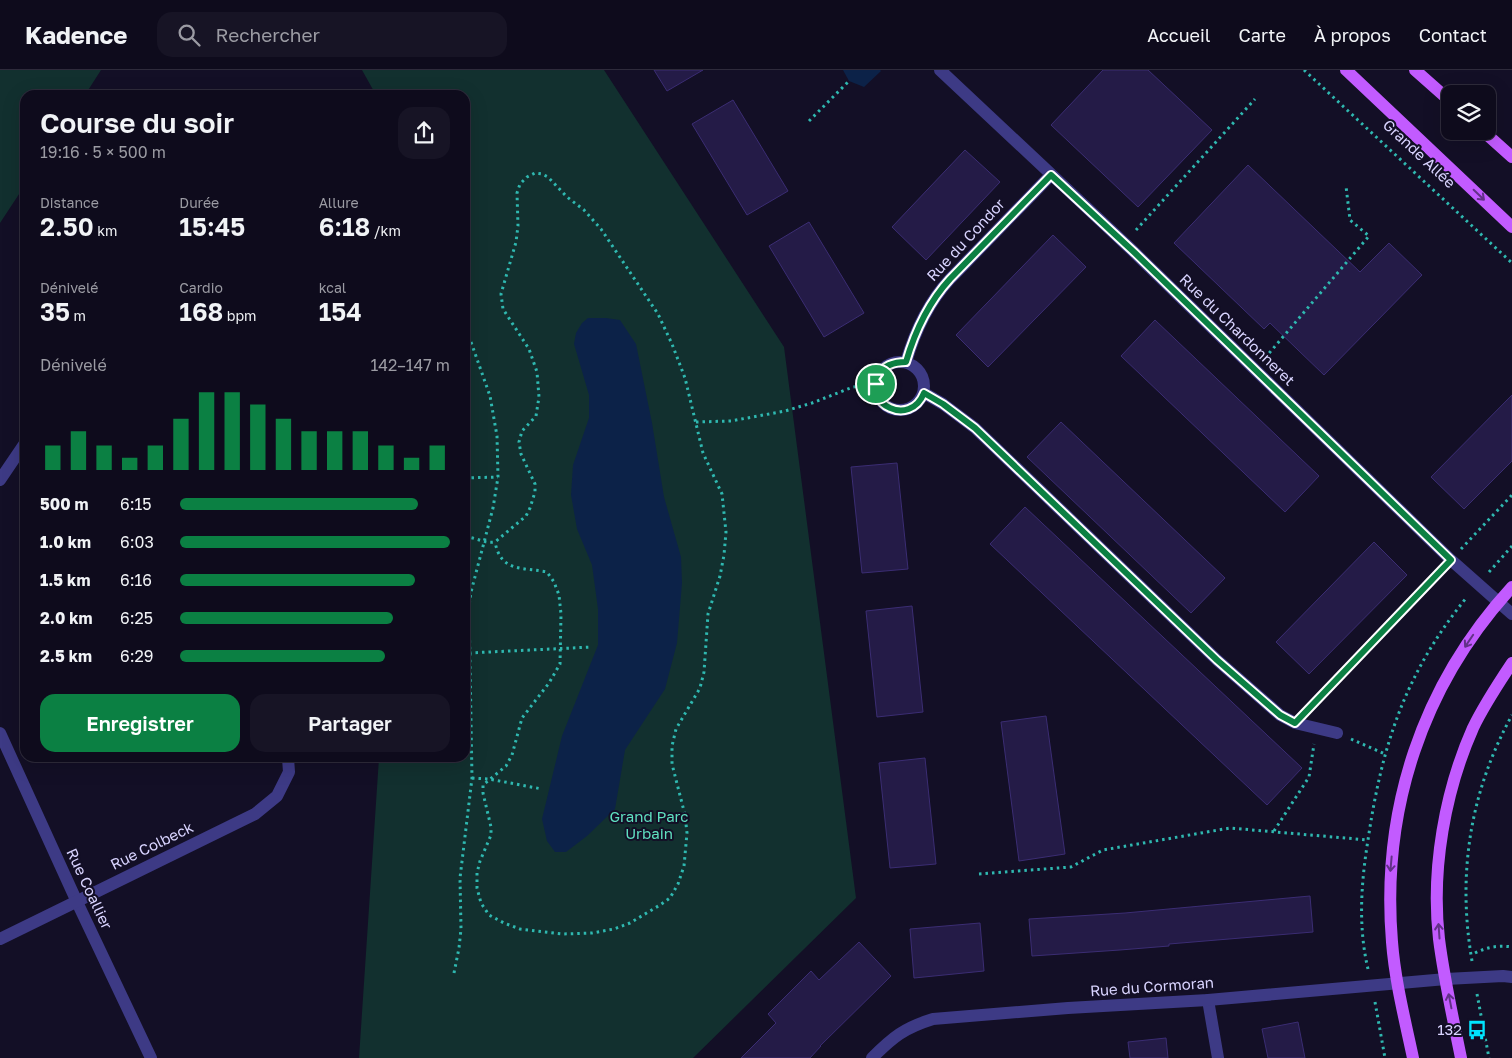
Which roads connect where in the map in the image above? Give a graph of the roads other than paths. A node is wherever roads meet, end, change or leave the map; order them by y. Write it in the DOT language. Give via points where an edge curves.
graph roads {
  1 [pos="940,70"];
  2 [pos="1346,70"];
  3 [pos="1415,70"];
  4 [pos="1441,93"];
  5 [pos="1493,140"];
  6 [pos="1512,157"];
  7 [pos="1051,175"];
  8 [pos="1512,227"];
  9 [pos="906,362"];
  10 [pos="924,393"];
  11 [pos="20,450"];
  12 [pos="0,480"];
  13 [pos="1512,587"];
  14 [pos="1498,602"];
  15 [pos="1512,614"];
  16 [pos="1512,663"];
  17 [pos="0,733"];
  18 [pos="1337,733"];
  19 [pos="289,762"];
  20 [pos="77,902"];
  21 [pos="0,939"];
  22 [pos="1512,977"];
  23 [pos="1446,979"];
  24 [pos="1398,983"];
  25 [pos="1208,1000"];
  26 [pos="151,1058"];
  27 [pos="872,1058"];
  28 [pos="1218,1058"];
  29 [pos="1413,1058"];
  30 [pos="1461,1058"];
  1 -- 7 [label="street, Rue du Chardonneret"];
  2 -- 8 [label="main road, Grande Allée, one-way"];
  3 -- 4 [label="main road"];
  5 -- 6 [label="main road"];
  7 -- 9 [label="street, Rue du Condor" via="938,294 923,316"];
  7 -- 14 [label="street, Rue du Chardonneret" via="1372,486"];
  9 -- 10 [label="street" via="922,374"];
  9 -- 10 [label="street" via="885,367 876,384 878,397 893,410 906,410 918,404"];
  10 -- 18 [label="street" via="975,428 1217,660 1280,715 1295,723"];
  11 -- 12 [label="street"];
  13 -- 14 [label="main road"];
  14 -- 15 [label="street, Rue du Chardonneret"];
  14 -- 24 [label="main road, one-way" via="1471,638 1436,697 1406,775 1397,817 1390,886 1392,945"];
  23 -- 16 [label="main road, one-way" via="1439,938 1438,894 1447,810 1474,727"];
  17 -- 20 [label="street, Rue Coallier"];
  19 -- 20 [label="street, Rue Colbeck" via="290,772 277,796 255,814"];
  20 -- 21 [label="street, Rue Colbeck"];
  20 -- 26 [label="street, Rue Coallier"];
  22 -- 23 [label="street, Rue du Cormoran"];
  23 -- 24 [label="street, Rue du Cormoran"];
  30 -- 23 [label="main road, one-way"];
  24 -- 25 [label="street, Rue du Cormoran"];
  24 -- 29 [label="main road"];
  25 -- 27 [label="street, Rue du Cormoran" via="933,1019 890,1040"];
  25 -- 28 [label="street"];
}
